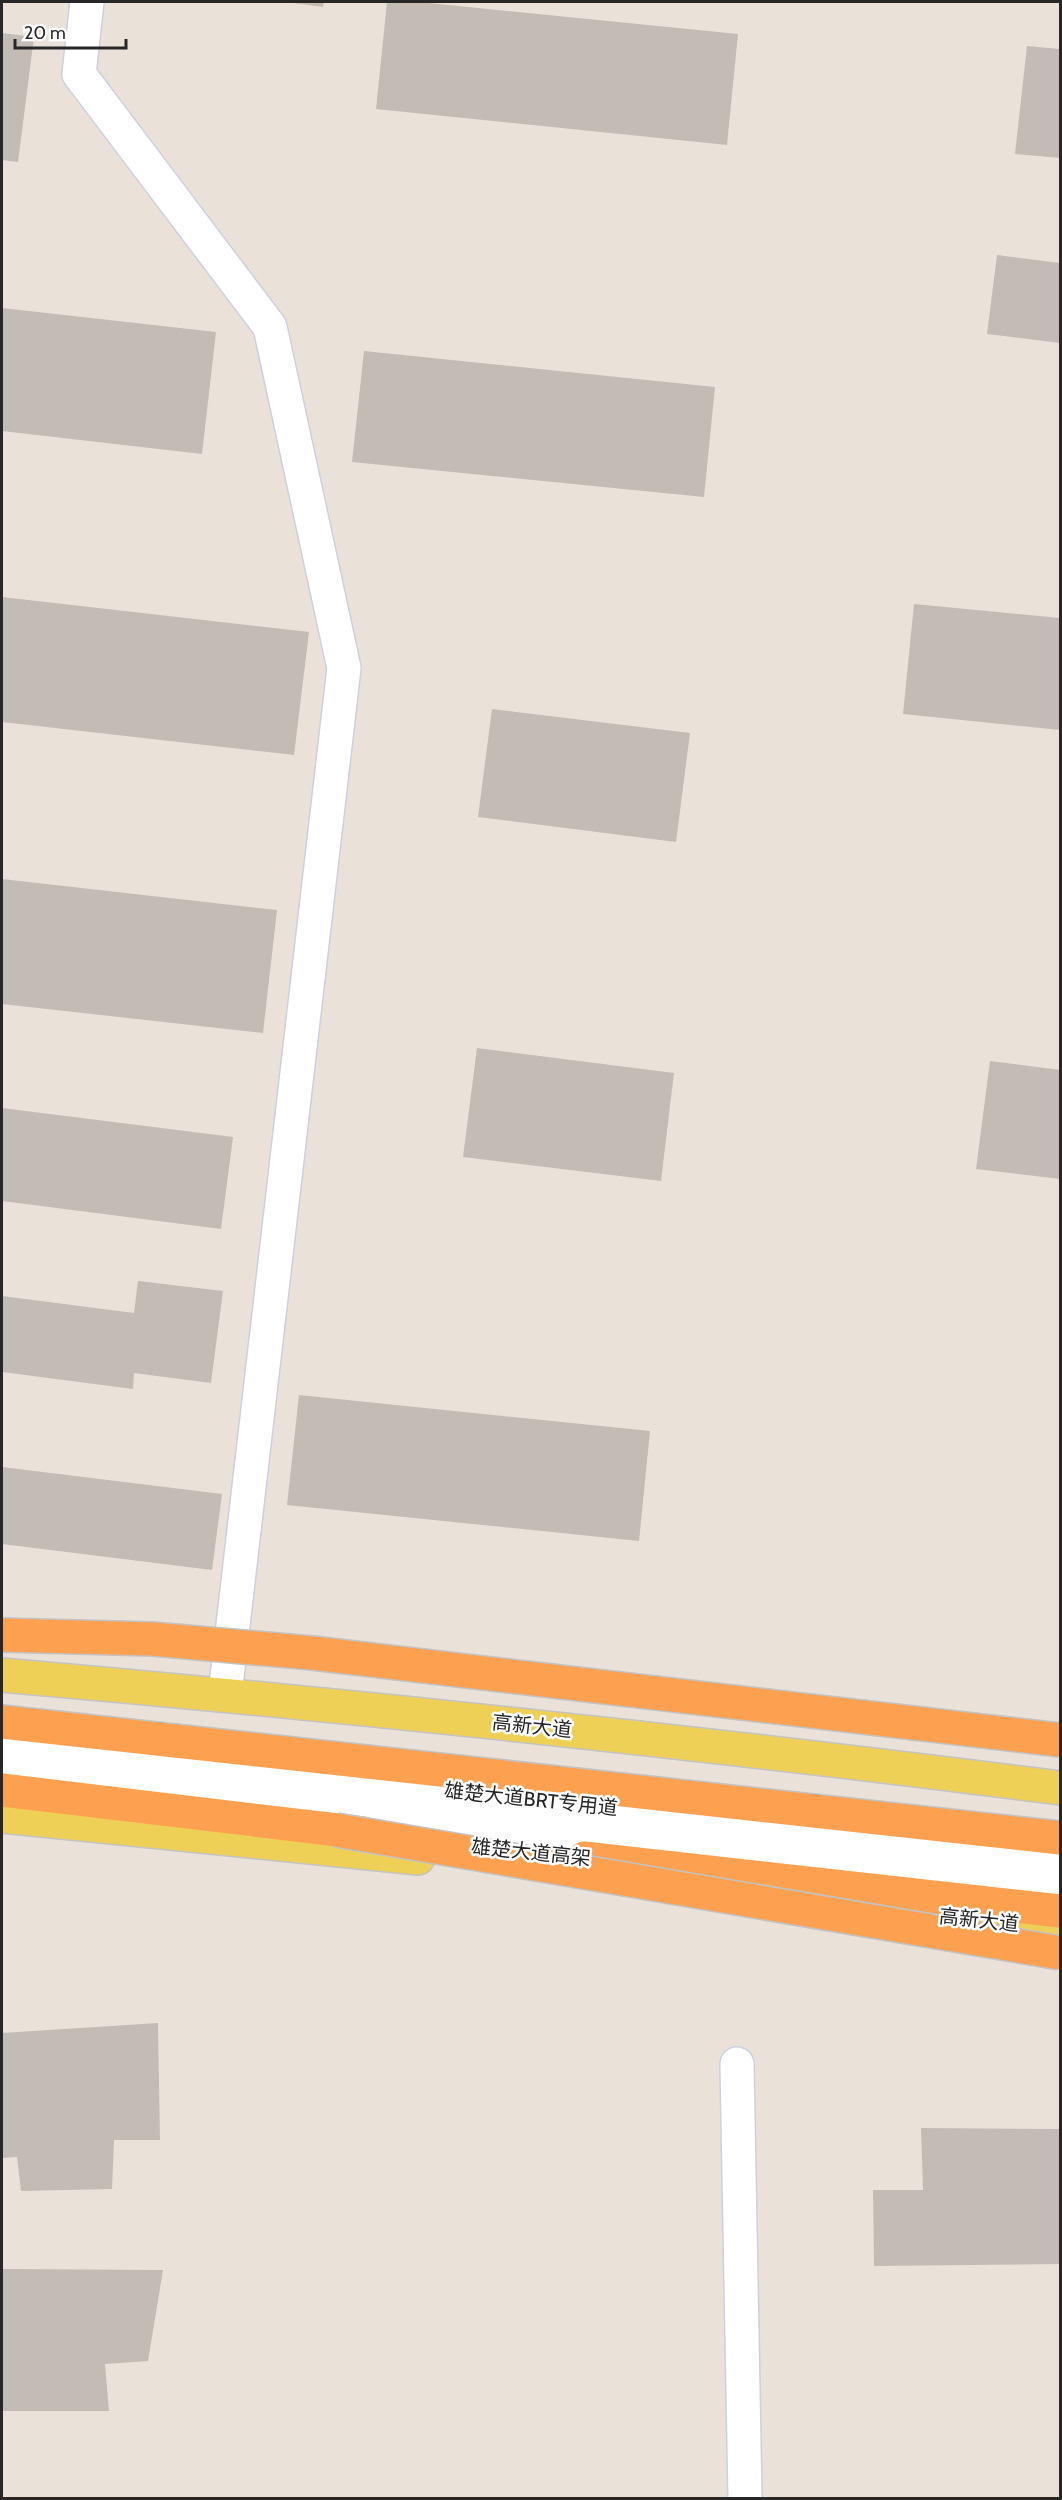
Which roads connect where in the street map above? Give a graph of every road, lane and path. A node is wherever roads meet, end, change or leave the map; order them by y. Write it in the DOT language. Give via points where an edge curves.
graph roads {
  1 [pos="87,2"];
  2 [pos="2,1635"];
  3 [pos="2,1675"];
  4 [pos="225,1694"];
  5 [pos="2,1722"];
  6 [pos="1060,1740"];
  7 [pos="2,1741"];
  8 [pos="2,1773"];
  9 [pos="1060,1788"];
  10 [pos="2,1790"];
  11 [pos="2,1816"];
  12 [pos="336,1830"];
  13 [pos="1060,1837"];
  14 [pos="1060,1860"];
  15 [pos="1060,1890"];
  16 [pos="1060,1911"];
  17 [pos="1060,1929"];
  18 [pos="1060,1953"];
  19 [pos="737,2064"];
  20 [pos="745,2499"];
  1 -- 4 [label="street" via="79,75 270,327 344,668"];
  2 -- 6 [label="highway, bridge" via="152,1639 312,1653"];
  3 -- 4 [label="main road, 高新大道"];
  4 -- 9 [label="main road, 高新大道" via="765,1750"];
  5 -- 13 [label="highway"];
  7 -- 14 [label="street, 雄楚大道BRT专用道"];
  8 -- 15 [label="street, 雄楚大道BRT专用道"];
  10 -- 12 [label="highway, 雄楚大道高架"];
  11 -- 17 [label="main road, 高新大道"];
  12 -- 16 [label="highway, 雄楚大道高架, bridge"];
  12 -- 18 [label="highway, bridge"];
  19 -- 20 [label="street"];
}
